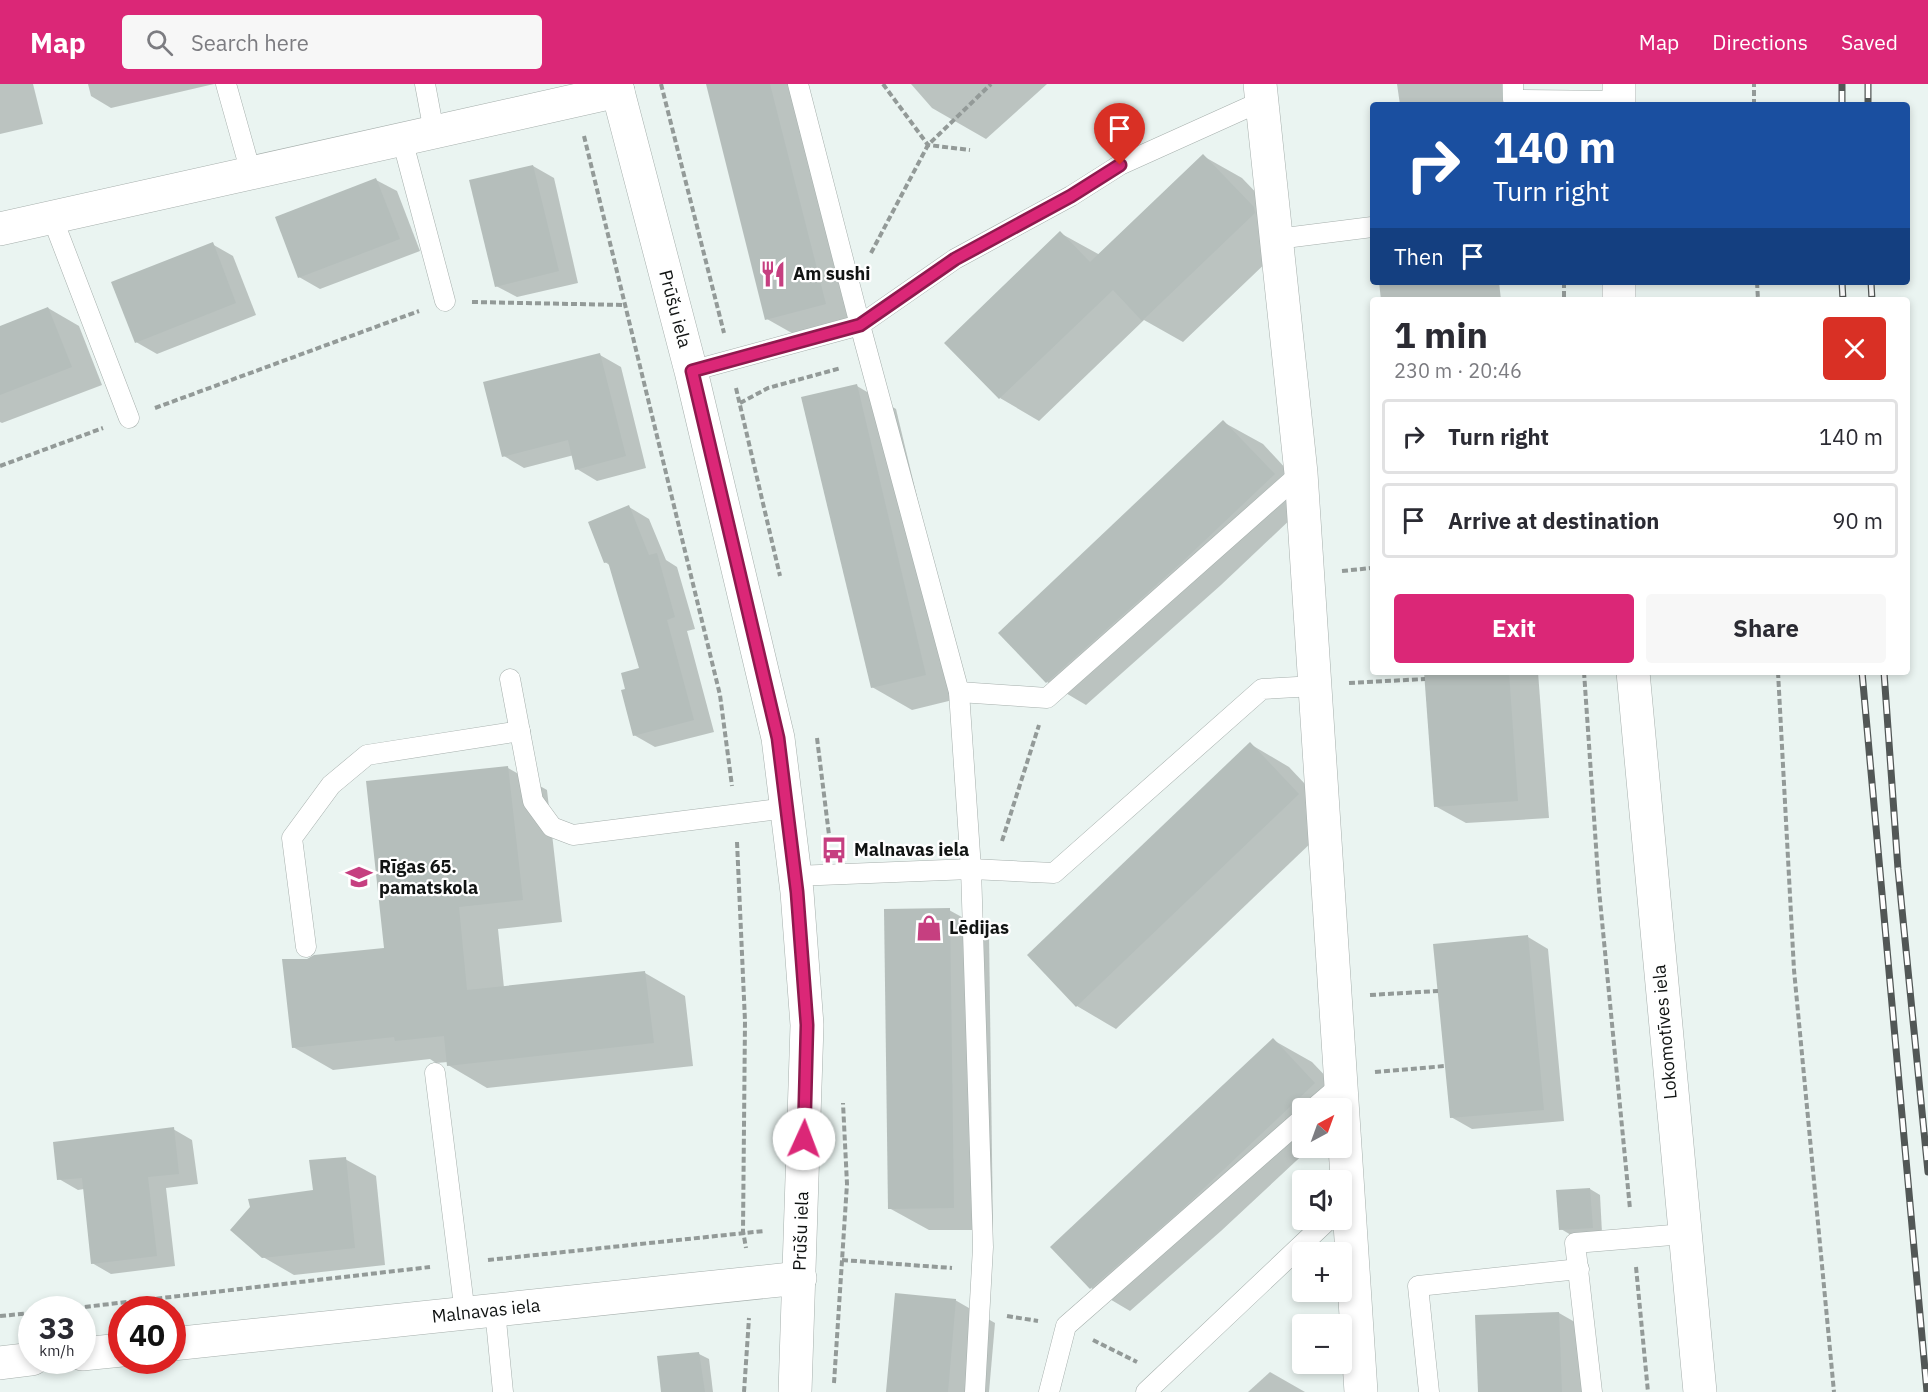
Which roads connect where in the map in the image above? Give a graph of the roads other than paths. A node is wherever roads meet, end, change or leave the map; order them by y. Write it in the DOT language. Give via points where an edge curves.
graph roads {
  1 [pos="226,84"];
  2 [pos="425,84"];
  3 [pos="798,84"];
  4 [pos="1513,84"];
  5 [pos="617,88"];
  6 [pos="1261,93"];
  7 [pos="1619,97"];
  8 [pos="434,132"];
  9 [pos="402,139"];
  10 [pos="251,173"];
  11 [pos="52,218"];
  12 [pos="1370,227"];
  13 [pos="0,229"];
  14 [pos="1277,238"];
  15 [pos="445,302"];
  16 [pos="860,325"];
  17 [pos="692,371"];
  18 [pos="129,418"];
  19 [pos="1301,473"];
  20 [pos="1633,675"];
  21 [pos="510,679"];
  22 [pos="1315,686"];
  23 [pos="959,692"];
  24 [pos="520,731"];
  25 [pos="786,808"];
  26 [pos="976,870"];
  27 [pos="795,876"];
  28 [pos="306,947"];
  29 [pos="435,1073"];
  30 [pos="1342,1080"];
  31 [pos="1324,1098"];
  32 [pos="1292,1128"];
  33 [pos="1341,1170"];
  34 [pos="1318,1230"];
  35 [pos="1342,1230"];
  36 [pos="1684,1234"];
  37 [pos="1579,1269"];
  38 [pos="800,1278"];
  39 [pos="480,1312"];
  40 [pos="186,1343"];
  41 [pos="18,1361"];
  42 [pos="0,1363"];
  43 [pos="502,1392"];
  44 [pos="795,1392"];
  45 [pos="975,1392"];
  46 [pos="1049,1392"];
  47 [pos="1146,1392"];
  48 [pos="1361,1392"];
  49 [pos="1430,1392"];
  50 [pos="1592,1392"];
  51 [pos="1700,1392"];
  1 -- 10 [label="lane"];
  2 -- 8 [label="lane"];
  3 -- 16 [label="lane"];
  4 -- 7 [label="lane" via="1513,100"];
  5 -- 8 [label="street"];
  5 -- 17 [label="street, Prūšu iela"];
  6 -- 14 [label="street"];
  6 -- 16 [label="lane" via="1120,165 955,259"];
  8 -- 9 [label="street"];
  9 -- 10 [label="street"];
  9 -- 15 [label="lane"];
  10 -- 11 [label="street"];
  11 -- 13 [label="street"];
  11 -- 18 [label="lane"];
  12 -- 14 [label="lane"];
  14 -- 19 [label="street"];
  16 -- 17 [label="lane"];
  16 -- 23 [label="lane"];
  17 -- 25 [label="street, Prūšu iela" via="778,738"];
  19 -- 22 [label="street"];
  19 -- 23 [label="lane" via="1047,698"];
  20 -- 36 [label="street, Lokomotīves iela"];
  21 -- 24 [label="lane"];
  22 -- 26 [label="lane" via="1262,689 1054,873"];
  22 -- 30 [label="street"];
  23 -- 26 [label="lane"];
  24 -- 25 [label="lane" via="533,801 552,827 573,835"];
  24 -- 28 [label="lane" via="368,755 331,785 292,838"];
  25 -- 27 [label="street, Prūšu iela"];
  26 -- 27 [label="lane"];
  26 -- 45 [label="lane" via="982,1270"];
  27 -- 38 [label="street, Prūšu iela" via="807,1025"];
  29 -- 39 [label="lane"];
  30 -- 31 [label="lane"];
  30 -- 33 [label="street"];
  32 -- 46 [label="lane" via="1066,1326"];
  34 -- 47 [label="lane"];
  35 -- 48 [label="street"];
  36 -- 37 [label="lane" via="1575,1243"];
  36 -- 51 [label="street, Lokomotīves iela"];
  37 -- 49 [label="lane" via="1418,1286"];
  37 -- 50 [label="lane"];
  38 -- 39 [label="street, Malnavas iela"];
  38 -- 44 [label="street, Prūšu iela"];
  39 -- 40 [label="street, Malnavas iela"];
  39 -- 43 [label="lane"];
  41 -- 42 [label="street"];
}
